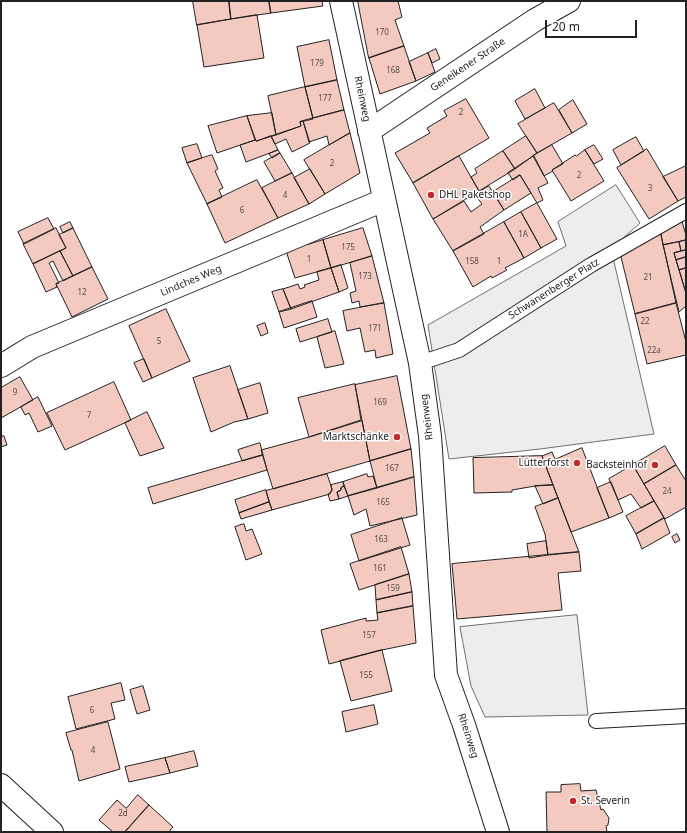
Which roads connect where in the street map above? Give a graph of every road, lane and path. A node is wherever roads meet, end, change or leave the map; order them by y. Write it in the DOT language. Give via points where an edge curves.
graph roads {
  1 [pos="341,1"];
  2 [pos="568,1"];
  3 [pos="369,131"];
  4 [pos="384,200"];
  5 [pos="686,211"];
  6 [pos="420,363"];
  7 [pos="1,366"];
  8 [pos="686,716"];
  9 [pos="596,721"];
  10 [pos="1,785"];
  11 [pos="52,832"];
  12 [pos="498,832"];
  1 -- 3 [label="main road, Rheinweg"];
  2 -- 3 [label="main road, Geneikener Straße" via="535,20"];
  3 -- 4 [label="main road, Rheinweg"];
  4 -- 6 [label="main road, Rheinweg"];
  4 -- 7 [label="main road, Lindches Weg" via="32,347"];
  5 -- 6 [label="lane, Schwanenberger Platz" via="591,265 459,350"];
  6 -- 12 [label="main road, Rheinweg" via="430,436 446,675"];
  8 -- 9 [label="lane"];
  10 -- 11 [label="main road"];
}
